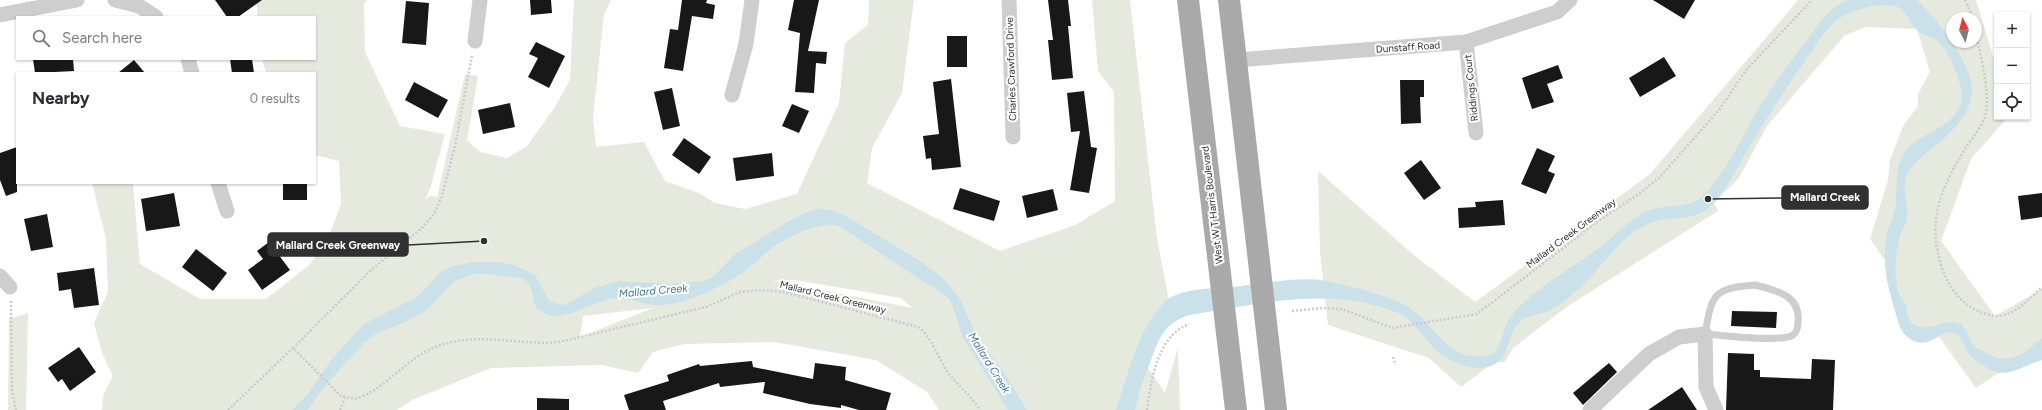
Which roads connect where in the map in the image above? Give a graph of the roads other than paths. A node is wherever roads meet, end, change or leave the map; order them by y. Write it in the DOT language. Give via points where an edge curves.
graph roads {
  1 [pos="77,0"];
  2 [pos="115,0"];
  3 [pos="480,0"];
  4 [pos="752,0"];
  5 [pos="1009,0"];
  6 [pos="1188,0"];
  7 [pos="1229,0"];
  8 [pos="1570,0"];
  9 [pos="0,15"];
  10 [pos="154,16"];
  11 [pos="475,41"];
  12 [pos="1466,42"];
  13 [pos="188,60"];
  14 [pos="1236,60"];
  15 [pos="192,72"];
  16 [pos="732,95"];
  17 [pos="1476,134"];
  18 [pos="1013,137"];
  19 [pos="218,184"];
  20 [pos="227,211"];
  21 [pos="1705,334"];
  22 [pos="1236,410"];
  23 [pos="1276,410"];
  24 [pos="1590,410"];
  25 [pos="1716,410"];
  1 -- 9 [label="street"];
  2 -- 10 [label="street" via="139,6"];
  3 -- 11 [label="street"];
  4 -- 16 [label="street" via="746,44"];
  5 -- 18 [label="street, Charles Crawford Drive"];
  6 -- 22 [label="main road, West W T Harris Boulevard"];
  7 -- 14 [label="main road"];
  8 -- 12 [label="street, Dunstaff Road" via="1557,12"];
  12 -- 14 [label="street, Dunstaff Road"];
  12 -- 17 [label="street, Riddings Court"];
  13 -- 15 [label="street"];
  14 -- 23 [label="main road"];
  19 -- 20 [label="street"];
  21 -- 21 [label="lane" via="1709,307 1716,295 1730,287 1755,285 1780,291 1796,305 1797,330 1793,335 1780,339"];
  21 -- 24 [label="street" via="1679,337 1649,354"];
  21 -- 25 [label="street" via="1706,387"];
}
